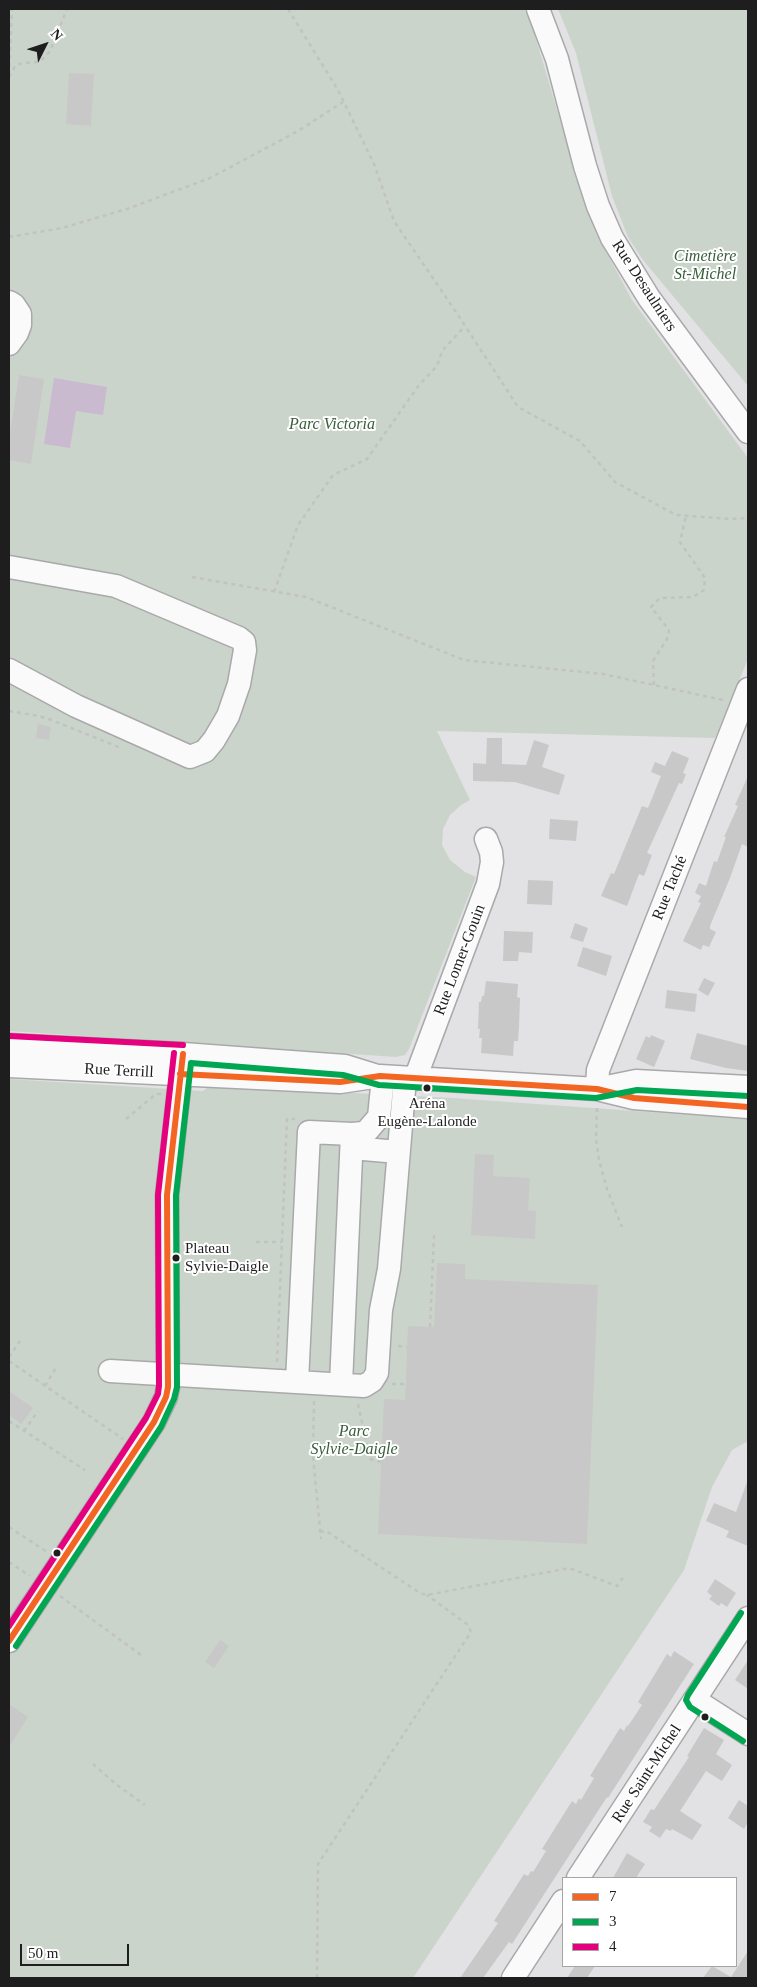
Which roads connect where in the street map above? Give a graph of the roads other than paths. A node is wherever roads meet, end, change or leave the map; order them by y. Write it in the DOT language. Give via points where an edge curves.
graph roads {
  1 [pos="538,9"];
  2 [pos="9,302"];
  3 [pos="9,344"];
  4 [pos="748,432"];
  5 [pos="9,567"];
  6 [pos="9,670"];
  7 [pos="748,688"];
  8 [pos="486,839"];
  9 [pos="9,1045"];
  10 [pos="9,1066"];
  11 [pos="180,1074"];
  12 [pos="396,1077"];
  13 [pos="748,1087"];
  14 [pos="597,1090"];
  15 [pos="748,1107"];
  16 [pos="352,1141"];
  17 [pos="398,1152"];
  18 [pos="110,1371"];
  19 [pos="167,1375"];
  20 [pos="306,1382"];
  21 [pos="347,1385"];
  22 [pos="748,1618"];
  23 [pos="9,1641"];
  24 [pos="695,1700"];
  25 [pos="748,1734"];
  26 [pos="579,1877"];
  27 [pos="562,1904"];
  28 [pos="513,1978"];
  1 -- 4 [label="street, Rue Desaulniers" via="557,59 598,206 612,238 649,298"];
  2 -- 3 [label="street" via="20,314 20,325"];
  5 -- 6 [label="street" via="116,586 239,638 244,642 245,650 239,684 228,716 205,751 190,757 76,706"];
  7 -- 14 [label="street, Rue Taché" via="598,1070"];
  8 -- 12 [label="street, Rue Lomer-Gouin" via="492,862 488,884"];
  9 -- 11 [label="street, Rue Terrill"];
  10 -- 11 [label="street, Rue Terrill"];
  11 -- 12 [label="street, Rue Terrill" via="340,1082"];
  11 -- 19 [label="street" via="167,1195"];
  12 -- 14 [label="street, Rue Terrill"];
  12 -- 16 [label="street" via="379,1116 367,1131"];
  12 -- 17 [label="street"];
  13 -- 14 [label="street, Rue Terrill" via="636,1080"];
  14 -- 15 [label="street, Rue Terrill" via="634,1098"];
  16 -- 17 [label="street"];
  16 -- 20 [label="street" via="309,1132"];
  16 -- 21 [label="street"];
  17 -- 21 [label="street" via="377,1373 364,1386"];
  18 -- 19 [label="street"];
  19 -- 20 [label="street"];
  19 -- 23 [label="street" via="166,1397 160,1412"];
  20 -- 21 [label="street"];
  22 -- 24 [label="street, Rue Saint-Michel"];
  24 -- 25 [label="street"];
  24 -- 26 [label="street, Rue Saint-Michel"];
  27 -- 28 [label="street"];
}
